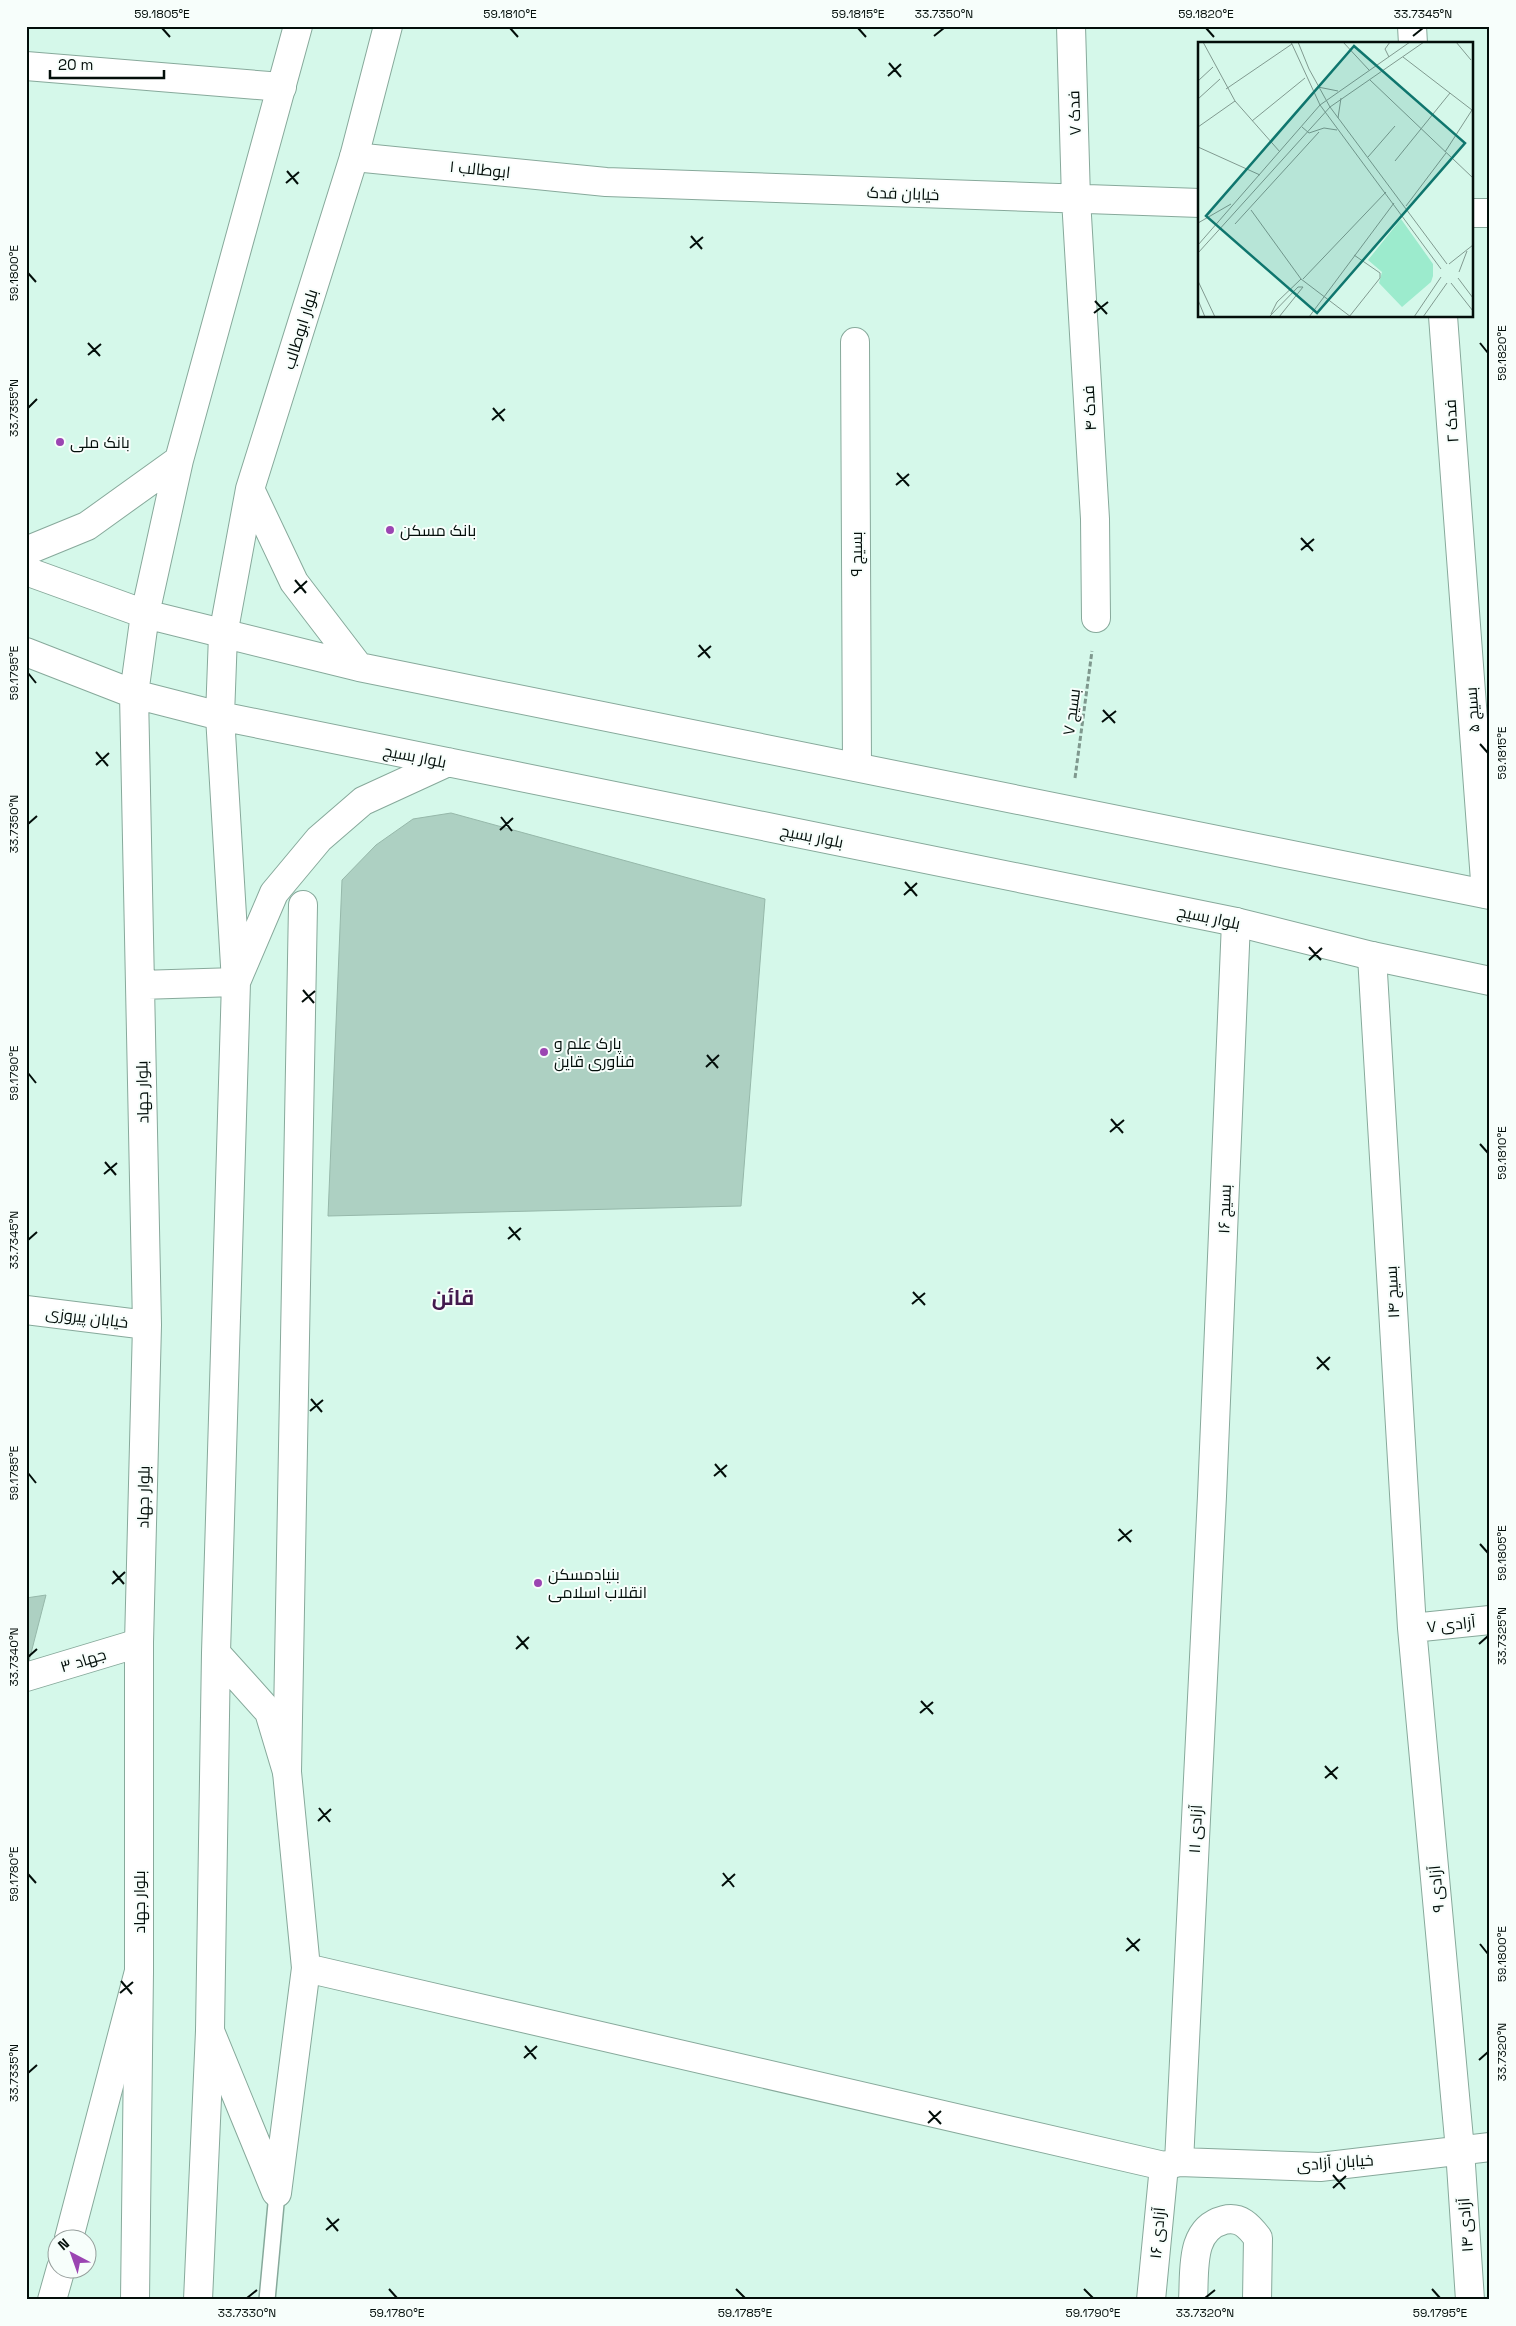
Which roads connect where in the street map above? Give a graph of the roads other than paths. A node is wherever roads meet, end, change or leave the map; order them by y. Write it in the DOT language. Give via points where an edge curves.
graph roads {
  1 [pos="298,26"];
  2 [pos="388,26"];
  3 [pos="1071,26"];
  4 [pos="1412,26"];
  5 [pos="1413,42"];
  6 [pos="26,66"];
  7 [pos="282,87"];
  8 [pos="354,157"];
  9 [pos="606,182"];
  10 [pos="1076,199"];
  11 [pos="1198,203"];
  12 [pos="1474,213"];
  13 [pos="1490,213"];
  14 [pos="1443,318"];
  15 [pos="855,342"];
  16 [pos="179,460"];
  17 [pos="250,489"];
  18 [pos="1458,526"];
  19 [pos="26,551"];
  20 [pos="26,570"];
  21 [pos="145,614"];
  22 [pos="1096,618"];
  23 [pos="223,635"];
  24 [pos="26,652"];
  25 [pos="359,667"];
  26 [pos="134,694"];
  27 [pos="220,716"];
  28 [pos="448,762"];
  29 [pos="857,767"];
  30 [pos="1488,894"];
  31 [pos="303,905"];
  32 [pos="1236,922"];
  33 [pos="1372,956"];
  34 [pos="1490,981"];
  35 [pos="236,982"];
  36 [pos="140,985"];
  37 [pos="26,1310"];
  38 [pos="147,1325"];
  39 [pos="1212,1496"];
  40 [pos="1490,1620"];
  41 [pos="1412,1628"];
  42 [pos="139,1643"];
  43 [pos="216,1653"];
  44 [pos="26,1677"];
  45 [pos="287,1772"];
  46 [pos="306,1968"];
  47 [pos="139,1970"];
  48 [pos="210,2031"];
  49 [pos="1490,2148"];
  50 [pos="1460,2150"];
  51 [pos="1171,2164"];
  52 [pos="277,2193"];
  53 [pos="72,2228"];
  54 [pos="58,2278"];
  55 [pos="52,2300"];
  56 [pos="135,2300"];
  57 [pos="198,2300"];
  58 [pos="267,2300"];
  59 [pos="1151,2300"];
  60 [pos="1193,2300"];
  61 [pos="1256,2300"];
  62 [pos="1470,2300"];
  1 -- 7 [label="main road"];
  2 -- 8 [label="main road, بلوار ابوطالب"];
  3 -- 10 [label="main road, فدک ۷"];
  4 -- 5 [label="main road"];
  6 -- 7 [label="main road"];
  7 -- 16 [label="main road"];
  8 -- 9 [label="main road, ابوطالب ۱"];
  8 -- 17 [label="main road, بلوار ابوطالب"];
  9 -- 10 [label="main road, خیابان فدک"];
  10 -- 11 [label="main road, خیابان فدک"];
  10 -- 22 [label="main road, فدک ۴" via="1095,519"];
  12 -- 13 [label="main road"];
  14 -- 18 [label="main road, فدک ۲"];
  15 -- 29 [label="main road, بسیج ۹"];
  16 -- 19 [label="main road" via="87,526"];
  16 -- 21 [label="main road"];
  17 -- 23 [label="main road, بلوار ابوطالب"];
  17 -- 25 [label="main road" via="294,582"];
  18 -- 30 [label="main road, بسیج ۵"];
  20 -- 21 [label="main road"];
  21 -- 23 [label="main road"];
  21 -- 26 [label="main road, بلوار جهاد"];
  23 -- 25 [label="main road"];
  23 -- 27 [label="main road, بلوار ابوطالب"];
  24 -- 26 [label="main road, بلوار بسیج"];
  25 -- 29 [label="main road"];
  26 -- 27 [label="main road, بلوار بسیج"];
  26 -- 36 [label="main road, بلوار جهاد"];
  27 -- 28 [label="main road, بلوار بسیج"];
  27 -- 35 [label="main road"];
  28 -- 32 [label="main road, بلوار بسیج"];
  28 -- 35 [label="main road" via="363,801 319,839 274,893"];
  29 -- 30 [label="main road"];
  31 -- 45 [label="main road"];
  32 -- 33 [label="main road, بلوار بسیج"];
  32 -- 39 [label="main road, بسیج ۱۶"];
  33 -- 34 [label="main road, بلوار بسیج"];
  33 -- 41 [label="main road, بسیج ۱۴"];
  35 -- 36 [label="main road"];
  35 -- 43 [label="main road"];
  36 -- 38 [label="main road, بلوار جهاد"];
  37 -- 38 [label="main road, خیابان پیروزی"];
  38 -- 42 [label="main road, بلوار جهاد"];
  39 -- 51 [label="main road, آزادی ۱۱"];
  40 -- 41 [label="main road, آزادی ۷"];
  41 -- 50 [label="main road, آزادی ۹"];
  42 -- 44 [label="main road, جهاد ۳"];
  42 -- 47 [label="main road, بلوار جهاد"];
  43 -- 45 [label="main road" via="269,1712"];
  43 -- 48 [label="main road"];
  45 -- 46 [label="main road"];
  46 -- 51 [label="main road, خیابان آزادی"];
  46 -- 52 [label="main road"];
  47 -- 53 [label="main road"];
  47 -- 56 [label="main road, بلوار جهاد"];
  48 -- 52 [label="main road"];
  48 -- 57 [label="main road"];
  49 -- 50 [label="main road, خیابان آزادی"];
  50 -- 51 [label="main road, خیابان آزادی" via="1320,2167"];
  50 -- 62 [label="main road, آزادی ۱۴"];
  51 -- 59 [label="main road, آزادی ۱۶"];
  52 -- 58 [label="lane"];
  54 -- 55 [label="main road"];
  60 -- 61 [label="main road" via="1200,2237 1208,2227 1236,2218 1258,2238"];
}
